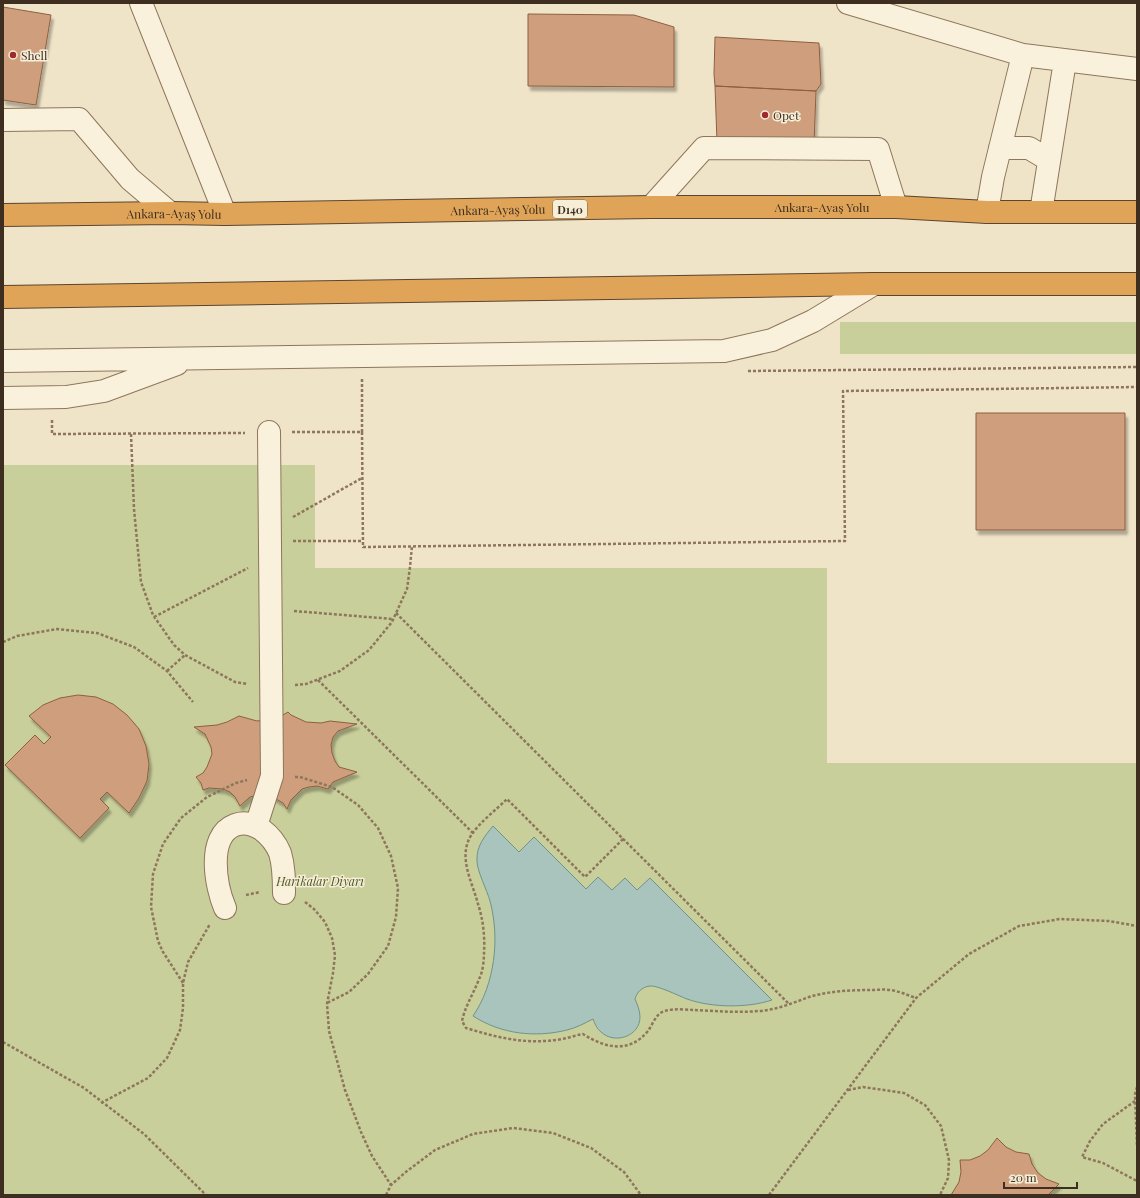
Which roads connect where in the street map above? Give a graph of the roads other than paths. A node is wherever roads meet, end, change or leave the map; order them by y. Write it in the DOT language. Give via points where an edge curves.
graph roads {
  1 [pos="141,3"];
  2 [pos="848,3"];
  3 [pos="1023,55"];
  4 [pos="1065,61"];
  5 [pos="1137,69"];
  6 [pos="3,120"];
  7 [pos="1000,148"];
  8 [pos="1049,160"];
  9 [pos="651,207"];
  10 [pos="896,207"];
  11 [pos="987,212"];
  12 [pos="1041,212"];
  13 [pos="1137,212"];
  14 [pos="170,214"];
  15 [pos="225,214"];
  16 [pos="3,216"];
  17 [pos="874,284"];
  18 [pos="1137,284"];
  19 [pos="3,297"];
  20 [pos="192,358"];
  21 [pos="3,361"];
  22 [pos="3,398"];
  23 [pos="269,432"];
  24 [pos="256,826"];
  25 [pos="284,892"];
  26 [pos="224,908"];
  1 -- 15 [label="street"];
  2 -- 3 [label="street"];
  3 -- 4 [label="street"];
  3 -- 7 [label="street"];
  4 -- 5 [label="street"];
  4 -- 8 [label="street"];
  6 -- 14 [label="street" via="79,119 130,178"];
  7 -- 8 [label="street" via="1029,148"];
  7 -- 11 [label="street"];
  8 -- 12 [label="street"];
  9 -- 10 [label="highway, Ankara-Ayaş Yolu / D140"];
  9 -- 10 [label="street" via="704,148 878,149"];
  9 -- 15 [label="highway, Ankara-Ayaş Yolu / D140"];
  10 -- 11 [label="highway, Ankara-Ayaş Yolu / D140"];
  11 -- 12 [label="highway, Ankara-Ayaş Yolu / D140"];
  12 -- 13 [label="highway, Ankara-Ayaş Yolu / D140"];
  14 -- 15 [label="highway, Ankara-Ayaş Yolu / D140"];
  14 -- 16 [label="highway, Ankara-Ayaş Yolu / D140"];
  17 -- 18 [label="highway"];
  17 -- 19 [label="highway"];
  17 -- 20 [label="street" via="813,321 772,340 724,351"];
  20 -- 21 [label="street"];
  20 -- 22 [label="street" via="104,391 66,397"];
  23 -- 24 [label="street" via="272,776"];
  24 -- 25 [label="street" via="274,842 279,852"];
  24 -- 26 [label="street" via="244,822 231,826 222,836 216,857 219,895"];
}
